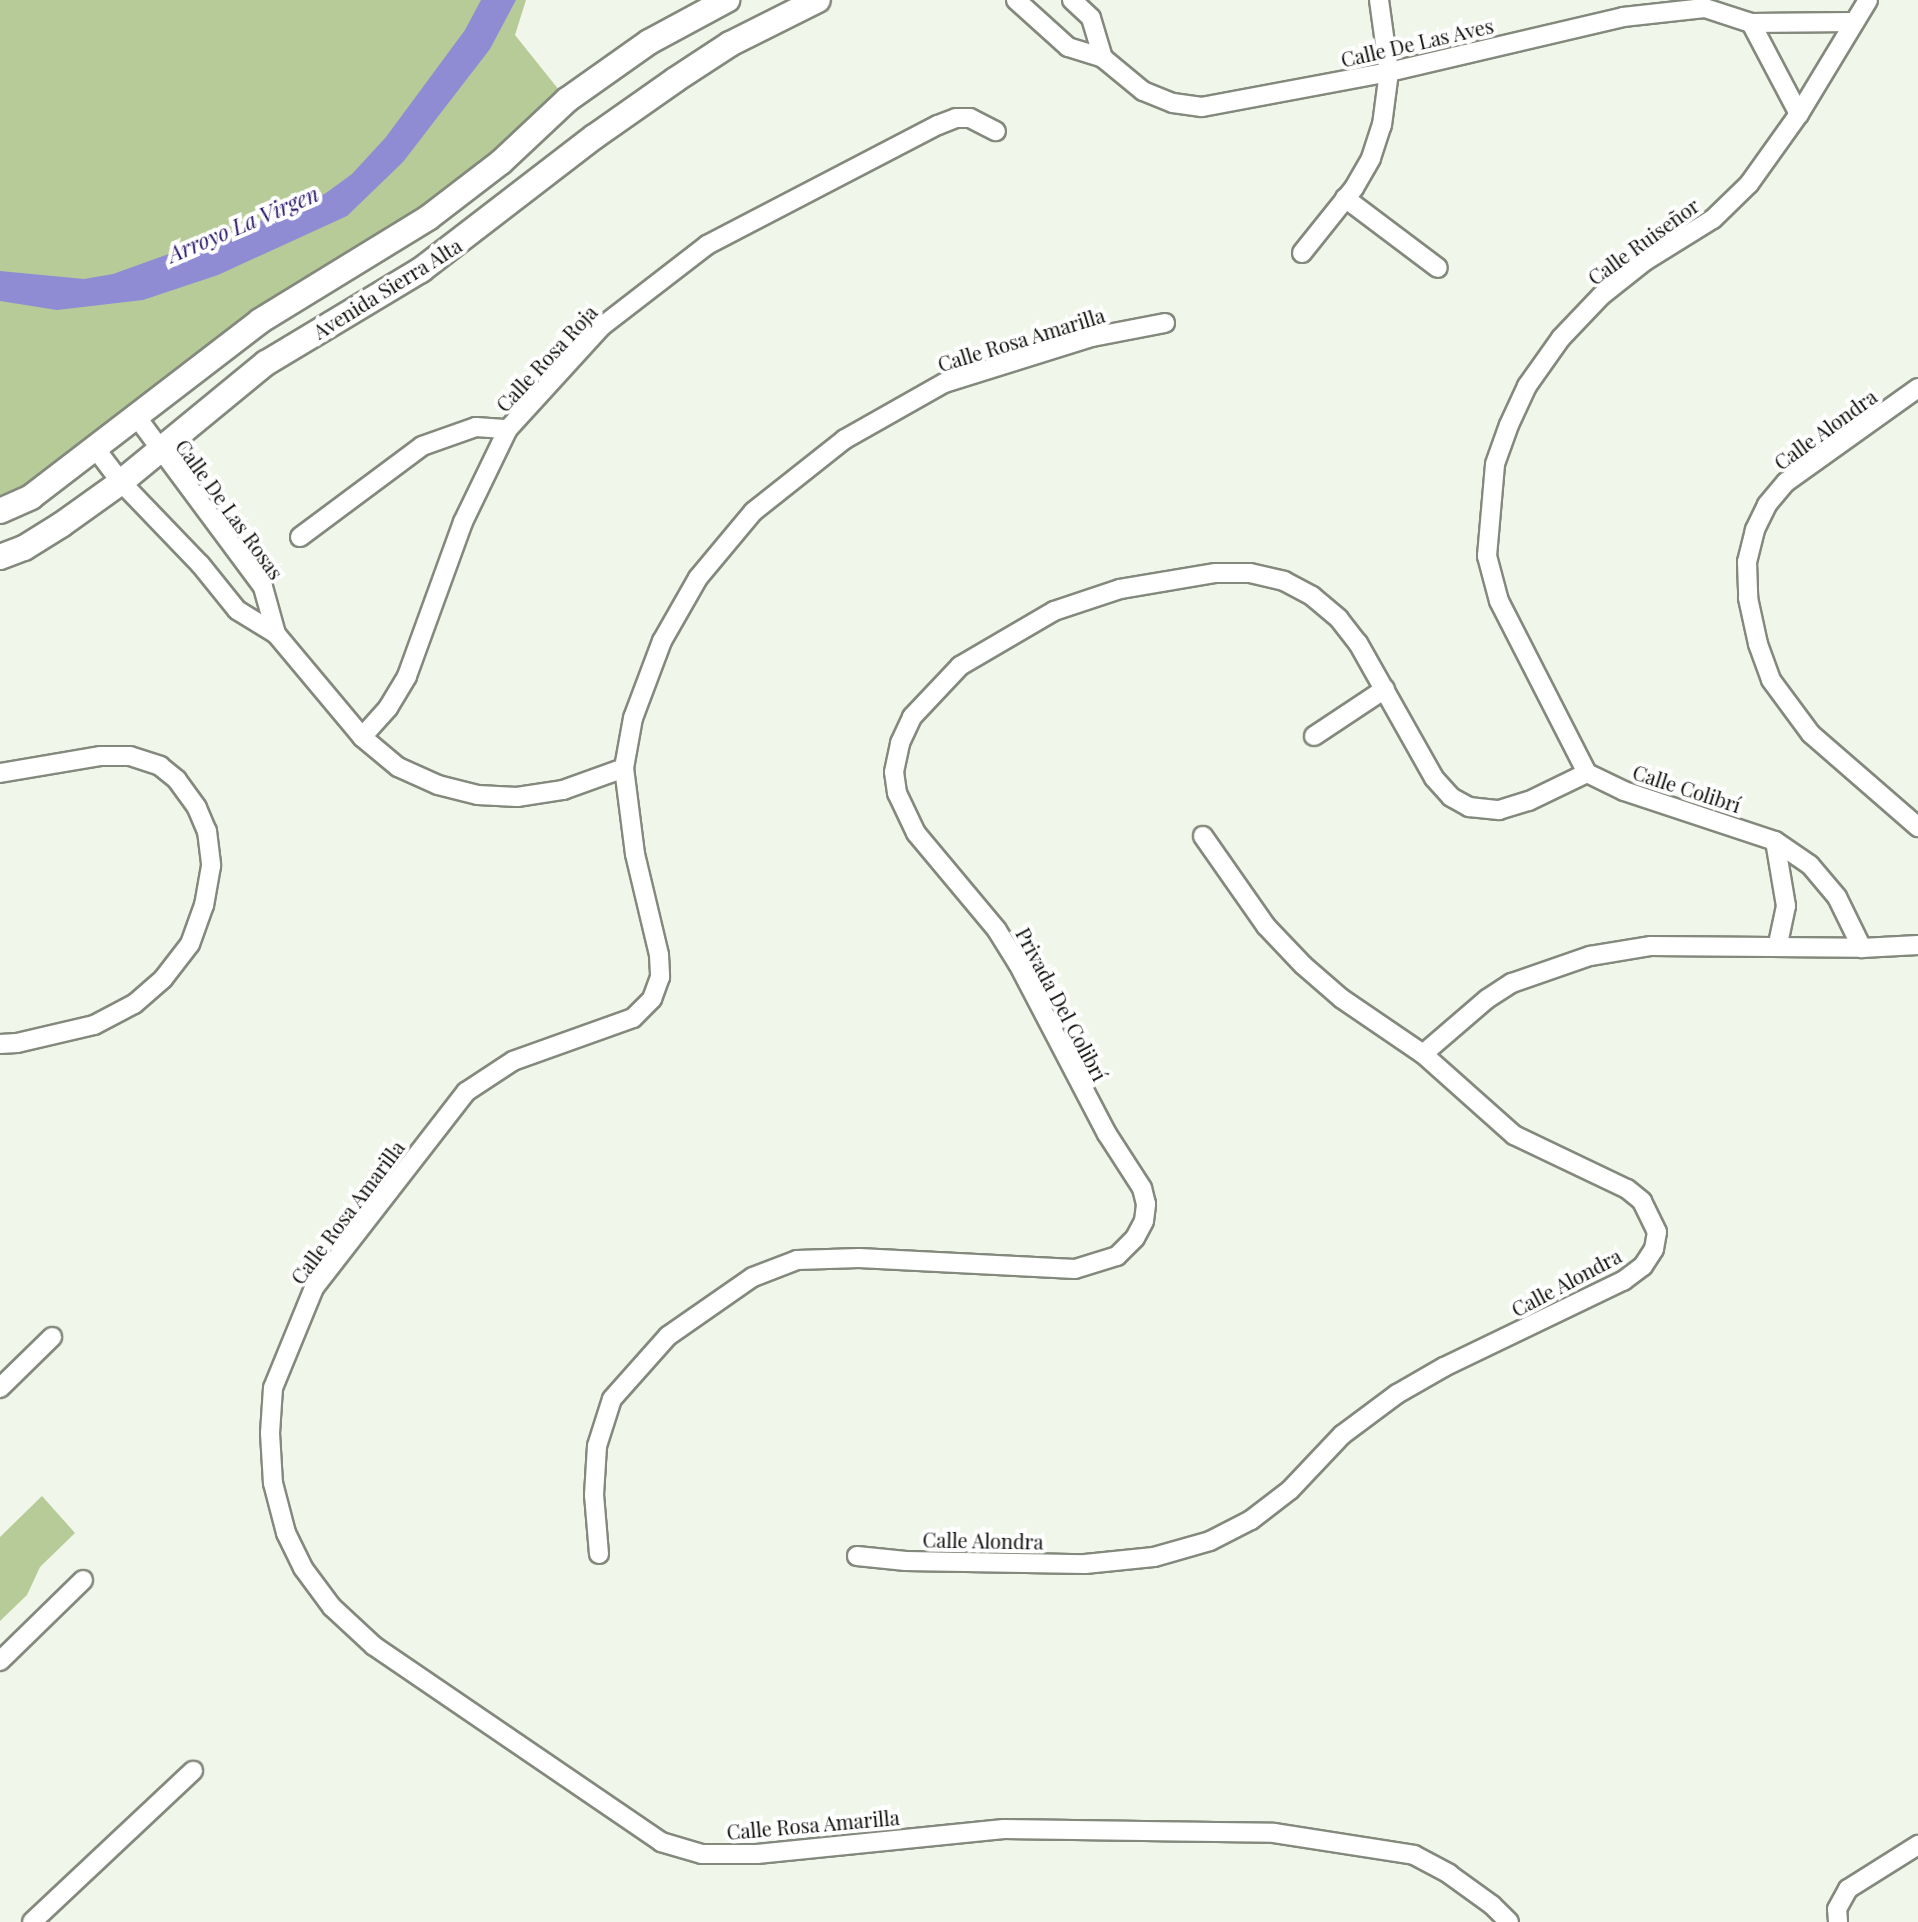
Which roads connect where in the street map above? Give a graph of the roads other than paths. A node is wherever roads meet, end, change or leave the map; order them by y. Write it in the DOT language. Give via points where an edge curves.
graph roads {
  1 [pos="727,0"];
  2 [pos="818,0"];
  3 [pos="1072,0"];
  4 [pos="1379,0"];
  5 [pos="1868,0"];
  6 [pos="1025,3"];
  7 [pos="1852,22"];
  8 [pos="1751,23"];
  9 [pos="1103,58"];
  10 [pos="1389,72"];
  11 [pos="1799,114"];
  12 [pos="996,131"];
  13 [pos="501,162"];
  14 [pos="525,190"];
  15 [pos="1345,198"];
  16 [pos="1302,253"];
  17 [pos="1438,268"];
  18 [pos="1165,323"];
  19 [pos="1918,388"];
  20 [pos="136,416"];
  21 [pos="508,429"];
  22 [pos="95,448"];
  23 [pos="160,448"];
  24 [pos="121,482"];
  25 [pos="0,511"];
  26 [pos="300,537"];
  27 [pos="228,541"];
  28 [pos="0,557"];
  29 [pos="200,564"];
  30 [pos="276,634"];
  31 [pos="1385,689"];
  32 [pos="1314,736"];
  33 [pos="362,737"];
  34 [pos="624,768"];
  35 [pos="0,773"];
  36 [pos="1587,773"];
  37 [pos="1918,827"];
  38 [pos="1203,836"];
  39 [pos="1775,841"];
  40 [pos="1778,945"];
  41 [pos="1918,945"];
  42 [pos="1862,948"];
  43 [pos="0,1044"];
  44 [pos="1423,1054"];
  45 [pos="52,1337"];
  46 [pos="0,1388"];
  47 [pos="599,1554"];
  48 [pos="857,1556"];
  49 [pos="83,1580"];
  50 [pos="0,1661"];
  51 [pos="193,1771"];
  52 [pos="1918,1845"];
  53 [pos="32,1922"];
  54 [pos="1509,1922"];
  55 [pos="1838,1922"];
  1 -- 13 [label="street, Avenida Sierra Alta" via="649,42 567,100"];
  2 -- 14 [label="street, Avenida Sierra Alta" via="730,44"];
  3 -- 9 [label="street" via="1091,18"];
  4 -- 10 [label="street"];
  5 -- 7 [label="street, Calle Ruiseñor"];
  6 -- 9 [label="street, Calle De Las Aves" via="1068,47"];
  7 -- 8 [label="street, Calle De Las Aves"];
  7 -- 11 [label="street, Calle Ruiseñor"];
  8 -- 10 [label="street, Calle De Las Aves" via="1705,8 1623,17"];
  8 -- 11 [label="street"];
  9 -- 10 [label="street, Calle De Las Aves" via="1143,91 1202,107"];
  10 -- 15 [label="street" via="1382,125 1371,158"];
  11 -- 36 [label="street, Calle Ruiseñor" via="1749,184 1722,210 1623,279 1561,338 1527,386 1495,464 1487,556 1499,601"];
  12 -- 21 [label="street, Calle Rosa Roja" via="970,118 938,125 707,245 601,327"];
  13 -- 14 [label="street"];
  13 -- 20 [label="street, Avenida Sierra Alta" via="380,250 260,321"];
  14 -- 23 [label="street, Avenida Sierra Alta" via="421,270 266,363"];
  15 -- 16 [label="street"];
  15 -- 17 [label="street"];
  18 -- 34 [label="street, Calle Rosa Amarilla" via="1092,337 944,383 845,439 753,512 698,578 662,641 633,718"];
  19 -- 37 [label="street, Calle Alondra" via="1786,482 1767,505 1747,562 1748,598 1771,680 1811,734"];
  20 -- 22 [label="street, Avenida Sierra Alta"];
  20 -- 23 [label="street, Calle De Las Rosas"];
  21 -- 26 [label="street" via="476,427 422,446"];
  21 -- 33 [label="street, Calle Rosa Roja" via="463,522 407,676"];
  22 -- 24 [label="street, Calle De Las Rosas"];
  22 -- 25 [label="street, Avenida Sierra Alta" via="31,497"];
  23 -- 24 [label="street, Avenida Sierra Alta"];
  23 -- 27 [label="street, Calle De Las Rosas"];
  24 -- 28 [label="street, Avenida Sierra Alta" via="24,548"];
  24 -- 29 [label="street, Calle De Las Rosas"];
  27 -- 29 [label="street"];
  27 -- 30 [label="street, Calle De Las Rosas" via="263,587"];
  29 -- 30 [label="street, Calle De Las Rosas" via="237,610"];
  30 -- 33 [label="street, Calle De Las Rosas"];
  31 -- 32 [label="street"];
  31 -- 36 [label="street, Privada Del Colibrí" via="1434,778 1469,807 1499,810"];
  31 -- 47 [label="street, Privada Del Colibrí" via="1339,619 1284,581 1250,573 1216,573 1120,589 1054,611 960,666 937,688 912,717 900,743 894,772 904,814 1018,964 1142,1188 1144,1221 1117,1256 1075,1269 859,1258 797,1260 732,1290 668,1336 612,1399 597,1446"];
  33 -- 34 [label="street, Calle De Las Rosas" via="398,767 478,795 517,797 563,790"];
  34 -- 54 [label="street, Calle Rosa Amarilla" via="635,854 659,955 660,977 652,999 633,1018 513,1061 466,1092 314,1288 273,1388 273,1483 286,1533 324,1597 374,1646 609,1807 661,1842 702,1854 757,1854 1004,1829 1274,1833 1414,1855 1449,1874"];
  35 -- 43 [label="street" via="100,756 130,756 160,766 197,808 207,831 211,866 190,944 163,979 134,1004 94,1025"];
  36 -- 39 [label="street, Calle Colibrí" via="1624,791"];
  38 -- 44 [label="street, Calle Alondra" via="1266,926 1303,965"];
  39 -- 40 [label="street" via="1786,906"];
  39 -- 42 [label="street, Calle Colibrí" via="1810,865 1837,897"];
  40 -- 42 [label="street"];
  40 -- 44 [label="street" via="1651,946 1551,967 1487,999"];
  41 -- 42 [label="street"];
  44 -- 48 [label="street, Calle Alondra" via="1514,1135 1642,1201 1657,1232 1643,1266 1623,1281 1397,1394 1342,1435 1290,1490 1251,1520 1210,1541 1154,1557 1085,1564"];
  45 -- 46 [label="street"];
  49 -- 50 [label="street"];
  51 -- 53 [label="street"];
  52 -- 55 [label="street" via="1848,1889 1837,1909"];
}
